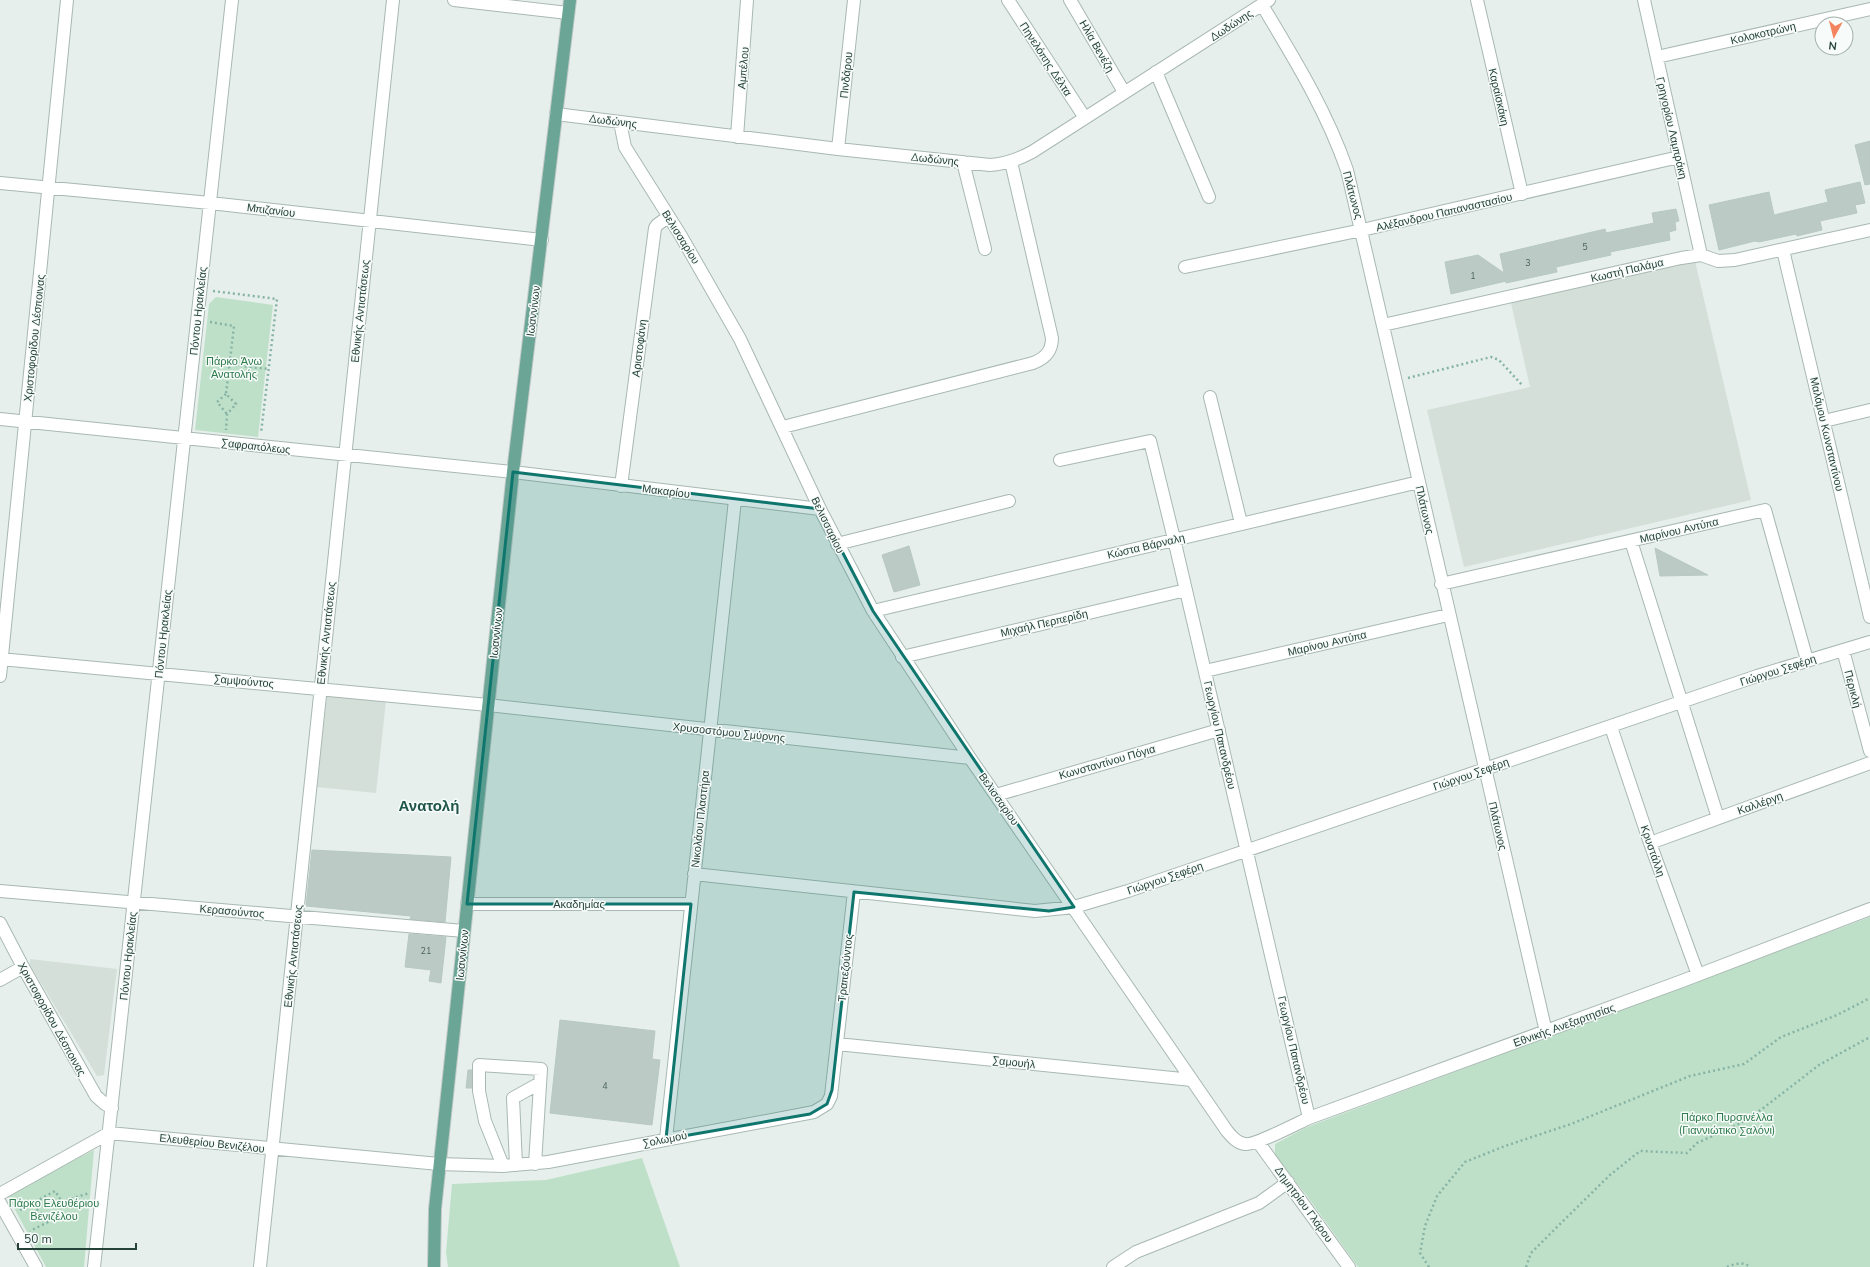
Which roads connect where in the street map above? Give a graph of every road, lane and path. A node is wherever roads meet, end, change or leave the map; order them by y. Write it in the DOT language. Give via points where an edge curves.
graph roads {
  1 [pos="67,0"];
  2 [pos="232,0"];
  3 [pos="393,0"];
  4 [pos="454,0"];
  5 [pos="570,0"];
  6 [pos="747,0"];
  7 [pos="854,0"];
  8 [pos="1008,0"];
  9 [pos="1070,0"];
  10 [pos="1477,0"];
  11 [pos="1644,0"];
  12 [pos="1266,3"];
  13 [pos="1870,9"];
  14 [pos="568,13"];
  15 [pos="1657,57"];
  16 [pos="1156,72"];
  17 [pos="1124,92"];
  18 [pos="556,114"];
  19 [pos="1084,118"];
  20 [pos="620,122"];
  21 [pos="737,137"];
  22 [pos="838,149"];
  23 [pos="1679,157"];
  24 [pos="963,162"];
  25 [pos="1011,162"];
  26 [pos="0,183"];
  27 [pos="49,187"];
  28 [pos="1522,194"];
  29 [pos="1210,198"];
  30 [pos="210,203"];
  31 [pos="668,217"];
  32 [pos="370,222"];
  33 [pos="1362,230"];
  34 [pos="1870,230"];
  35 [pos="542,240"];
  36 [pos="985,249"];
  37 [pos="1783,250"];
  38 [pos="1701,255"];
  39 [pos="1185,267"];
  40 [pos="201,289"];
  41 [pos="197,321"];
  42 [pos="1383,325"];
  43 [pos="193,361"];
  44 [pos="230,365"];
  45 [pos="269,369"];
  46 [pos="1396,382"];
  47 [pos="1523,386"];
  48 [pos="226,394"];
  49 [pos="1210,397"];
  50 [pos="1870,410"];
  51 [pos="227,414"];
  52 [pos="0,419"];
  53 [pos="25,421"];
  54 [pos="1824,421"];
  55 [pos="783,428"];
  56 [pos="184,438"];
  57 [pos="225,443"];
  58 [pos="260,446"];
  59 [pos="345,455"];
  60 [pos="1060,460"];
  61 [pos="513,472"];
  62 [pos="1418,482"];
  63 [pos="621,486"];
  64 [pos="735,500"];
  65 [pos="1009,501"];
  66 [pos="820,509"];
  67 [pos="1241,523"];
  68 [pos="1174,539"];
  69 [pos="1631,541"];
  70 [pos="837,544"];
  71 [pos="1441,584"];
  72 [pos="1186,590"];
  73 [pos="873,611"];
  74 [pos="1448,615"];
  75 [pos="1870,618"];
  76 [pos="1870,642"];
  77 [pos="1843,650"];
  78 [pos="902,656"];
  79 [pos="1,659"];
  80 [pos="1807,660"];
  81 [pos="1205,671"];
  82 [pos="159,673"];
  83 [pos="0,676"];
  84 [pos="321,688"];
  85 [pos="1682,702"];
  86 [pos="488,705"];
  87 [pos="1612,727"];
  88 [pos="709,729"];
  89 [pos="1219,730"];
  90 [pos="1870,751"];
  91 [pos="970,758"];
  92 [pos="1870,763"];
  93 [pos="1484,769"];
  94 [pos="996,794"];
  95 [pos="1718,818"];
  96 [pos="1650,843"];
  97 [pos="1247,850"];
  98 [pos="694,874"];
  99 [pos="0,891"];
  100 [pos="854,892"];
  101 [pos="134,903"];
  102 [pos="467,904"];
  103 [pos="691,904"];
  104 [pos="1074,907"];
  105 [pos="1870,909"];
  106 [pos="297,917"];
  107 [pos="0,923"];
  108 [pos="464,931"];
  109 [pos="23,968"];
  110 [pos="1698,975"];
  111 [pos="0,980"];
  112 [pos="1870,998"];
  113 [pos="1546,1032"];
  114 [pos="1870,1037"];
  115 [pos="836,1044"];
  116 [pos="1192,1080"];
  117 [pos="540,1083"];
  118 [pos="112,1108"];
  119 [pos="1310,1118"];
  120 [pos="109,1133"];
  121 [pos="666,1139"];
  122 [pos="1258,1142"];
  123 [pos="273,1149"];
  124 [pos="439,1164"];
  125 [pos="535,1164"];
  126 [pos="516,1165"];
  127 [pos="503,1166"];
  128 [pos="1288,1182"];
  129 [pos="103,1188"];
  130 [pos="0,1194"];
  131 [pos="0,1203"];
  132 [pos="31,1204"];
  133 [pos="7,1217"];
  134 [pos="29,1232"];
  135 [pos="36,1267"];
  136 [pos="94,1267"];
  137 [pos="260,1267"];
  138 [pos="434,1267"];
  139 [pos="1113,1267"];
  140 [pos="1349,1267"];
  141 [pos="1429,1267"];
  142 [pos="1526,1267"];
  143 [pos="1727,1267"];
  144 [pos="1750,1267"];
  1 -- 27 [label="street, Χριστοφορίδου Δέσποινας"];
  2 -- 30 [label="street, Πόντου Ηρακλείας"];
  3 -- 32 [label="street, Εθνικής Αντιστάσεως"];
  4 -- 14 [label="street"];
  5 -- 14 [label="main road, Ιωαννίνων"];
  6 -- 21 [label="street, Αμπέλου"];
  7 -- 22 [label="street, Πινδάρου"];
  8 -- 19 [label="street, Πηνελόπης Δέλτα"];
  9 -- 17 [label="street, Ηλία Βενέζη"];
  10 -- 28 [label="street, Καραϊσκάκη"];
  11 -- 15 [label="street, Γρηγορίου Λαμπράκη"];
  12 -- 16 [label="street, Δωδώνης"];
  12 -- 33 [label="street, Πλάτωνος" via="1327,118 1347,170"];
  13 -- 15 [label="street, Κολοκοτρώνη"];
  14 -- 18 [label="main road, Ιωαννίνων"];
  15 -- 23 [label="street, Γρηγορίου Λαμπράκη"];
  16 -- 17 [label="street, Δωδώνης"];
  16 -- 29 [label="street"];
  17 -- 19 [label="street, Δωδώνης"];
  18 -- 20 [label="street, Δωδώνης"];
  18 -- 35 [label="main road, Ιωαννίνων"];
  19 -- 25 [label="street, Δωδώνης" via="1032,152"];
  20 -- 21 [label="street, Δωδώνης"];
  20 -- 31 [label="street, Βελισσαρίου" via="625,147"];
  21 -- 22 [label="street, Δωδώνης"];
  22 -- 24 [label="street, Δωδώνης"];
  23 -- 28 [label="street, Αλέξανδρου Παπαναστασίου"];
  23 -- 38 [label="street, Γρηγορίου Λαμπράκη"];
  24 -- 25 [label="street, Δωδώνης" via="990,165"];
  24 -- 36 [label="street"];
  25 -- 55 [label="street" via="1052,338 1050,350 1045,357 1033,363"];
  26 -- 27 [label="street, Μπιζανίου"];
  27 -- 30 [label="street, Μπιζανίου"];
  27 -- 53 [label="street, Χριστοφορίδου Δέσποινας"];
  28 -- 33 [label="street, Αλέξανδρου Παπαναστασίου"];
  30 -- 32 [label="street, Μπιζανίου"];
  30 -- 40 [label="street, Πόντου Ηρακλείας"];
  31 -- 55 [label="street, Βελισσαρίου" via="740,339"];
  31 -- 63 [label="street, Αριστοφάνη" via="655,228"];
  32 -- 35 [label="street, Μπιζανίου"];
  32 -- 59 [label="street, Εθνικής Αντιστάσεως"];
  33 -- 39 [label="street, Αλέξανδρου Παπαναστασίου"];
  33 -- 42 [label="street, Πλάτωνος"];
  34 -- 37 [label="street, Κωστή Παλάμα"];
  35 -- 61 [label="main road, Ιωαννίνων"];
  37 -- 38 [label="street, Κωστή Παλάμα" via="1724,262"];
  37 -- 54 [label="street, Μαλάμου Κωνσταντίνου"];
  38 -- 42 [label="street, Κωστή Παλάμα"];
  40 -- 41 [label="street, Πόντου Ηρακλείας"];
  40 -- 45 [label="path" via="277,299"];
  41 -- 43 [label="street, Πόντου Ηρακλείας"];
  41 -- 44 [label="path" via="234,326"];
  42 -- 46 [label="street, Πλάτωνος"];
  43 -- 44 [label="path"];
  43 -- 56 [label="street, Πόντου Ηρακλείας"];
  44 -- 45 [label="path"];
  44 -- 48 [label="path"];
  45 -- 58 [label="path"];
  46 -- 47 [label="path" via="1491,357 1499,360"];
  46 -- 62 [label="street, Πλάτωνος"];
  48 -- 51 [label="path" via="236,404"];
  48 -- 51 [label="path" via="217,402"];
  49 -- 67 [label="street"];
  50 -- 54 [label="street"];
  51 -- 57 [label="path"];
  52 -- 53 [label="street, Σαφραπόλεως"];
  53 -- 56 [label="street, Σαφραπόλεως"];
  53 -- 79 [label="street, Χριστοφορίδου Δέσποινας"];
  54 -- 75 [label="street, Μαλάμου Κωνσταντίνου"];
  55 -- 66 [label="street, Βελισσαρίου"];
  56 -- 57 [label="street, Σαφραπόλεως"];
  56 -- 82 [label="street, Πόντου Ηρακλείας"];
  57 -- 58 [label="street, Σαφραπόλεως"];
  58 -- 59 [label="street, Σαφραπόλεως"];
  59 -- 61 [label="street, Σαφραπόλεως"];
  59 -- 84 [label="street, Εθνικής Αντιστάσεως"];
  60 -- 68 [label="street, Γεωργίου Παπανδρέου" via="1150,441"];
  61 -- 63 [label="street, Μακαρίου"];
  61 -- 86 [label="main road, Ιωαννίνων"];
  62 -- 67 [label="street, Κώστα Βάρναλη"];
  62 -- 71 [label="street, Πλάτωνος"];
  63 -- 64 [label="street, Μακαρίου"];
  64 -- 66 [label="street, Μακαρίου"];
  64 -- 88 [label="street, Νικολάου Πλαστήρα"];
  65 -- 70 [label="street"];
  66 -- 70 [label="street, Βελισσαρίου"];
  67 -- 68 [label="street, Κώστα Βάρναλη"];
  68 -- 72 [label="street, Γεωργίου Παπανδρέου"];
  68 -- 73 [label="street, Κώστα Βάρναλη"];
  69 -- 71 [label="street, Μαρίνου Αντύπα"];
  69 -- 80 [label="street, Μαρίνου Αντύπα" via="1765,510"];
  69 -- 85 [label="street"];
  70 -- 73 [label="street, Βελισσαρίου"];
  71 -- 74 [label="street, Πλάτωνος"];
  72 -- 78 [label="street, Μιχαήλ Περπερίδη"];
  72 -- 81 [label="street, Γεωργίου Παπανδρέου"];
  73 -- 78 [label="street, Βελισσαρίου"];
  74 -- 81 [label="street, Μαρίνου Αντύπα"];
  74 -- 93 [label="street, Πλάτωνος"];
  76 -- 77 [label="street, Γιώργου Σεφέρη"];
  77 -- 80 [label="street, Γιώργου Σεφέρη"];
  77 -- 90 [label="street, Περικλή"];
  78 -- 91 [label="street, Βελισσαρίου"];
  79 -- 82 [label="street, Σαμψούντος"];
  79 -- 83 [label="street, Χριστοφορίδου Δέσποινας"];
  80 -- 85 [label="street, Γιώργου Σεφέρη"];
  81 -- 89 [label="street, Γεωργίου Παπανδρέου"];
  82 -- 84 [label="street, Σαμψούντος"];
  82 -- 101 [label="street, Πόντου Ηρακλείας"];
  84 -- 86 [label="street, Σαμψούντος"];
  84 -- 106 [label="street, Εθνικής Αντιστάσεως"];
  85 -- 87 [label="street, Γιώργου Σεφέρη"];
  85 -- 95 [label="street"];
  86 -- 88 [label="street, Χρυσοστόμου Σμύρνης"];
  86 -- 102 [label="main road, Ιωαννίνων"];
  87 -- 93 [label="street, Γιώργου Σεφέρη"];
  87 -- 96 [label="street, Κρυστάλλη"];
  88 -- 91 [label="street, Χρυσοστόμου Σμύρνης"];
  88 -- 98 [label="street, Νικολάου Πλαστήρα"];
  89 -- 94 [label="street, Κωνσταντίνου Πόγια"];
  89 -- 97 [label="street, Γεωργίου Παπανδρέου"];
  91 -- 94 [label="street, Βελισσαρίου"];
  92 -- 95 [label="street, Καλλέργη"];
  93 -- 97 [label="street, Γιώργου Σεφέρη"];
  93 -- 113 [label="street, Πλάτωνος"];
  94 -- 104 [label="street, Βελισσαρίου"];
  95 -- 96 [label="street, Καλλέργη"];
  96 -- 110 [label="street, Κρυστάλλη"];
  97 -- 104 [label="street, Γιώργου Σεφέρη"];
  97 -- 119 [label="street, Γεωργίου Παπανδρέου"];
  98 -- 100 [label="street, Γιώργου Σεφέρη"];
  98 -- 103 [label="street, Νικολάου Πλαστήρα"];
  99 -- 101 [label="street, Κερασούντος"];
  100 -- 104 [label="street, Γιώργου Σεφέρη" via="1035,911"];
  100 -- 115 [label="street, Τραπεζούντος"];
  101 -- 106 [label="street, Κερασούντος"];
  101 -- 118 [label="street, Πόντου Ηρακλείας"];
  102 -- 103 [label="street, Ακαδημίας"];
  102 -- 108 [label="main road, Ιωαννίνων"];
  103 -- 121 [label="street, Νικολάου Πλαστήρα"];
  104 -- 116 [label="street, Βελισσαρίου"];
  105 -- 110 [label="street, Εθνικής Ανεξαρτησίας"];
  106 -- 108 [label="street, Κερασούντος"];
  106 -- 123 [label="street, Εθνικής Αντιστάσεως"];
  107 -- 109 [label="street, Χριστοφορίδου Δέσποινας"];
  108 -- 124 [label="main road, Ιωαννίνων"];
  109 -- 111 [label="street"];
  109 -- 118 [label="street, Χριστοφορίδου Δέσποινας" via="96,1096"];
  110 -- 113 [label="street, Εθνικής Ανεξαρτησίας"];
  112 -- 141 [label="path" via="1837,1015 1781,1037 1744,1064 1690,1076 1571,1124 1465,1162 1437,1196 1426,1226 1420,1253"];
  113 -- 119 [label="street, Εθνικής Ανεξαρτησίας"];
  114 -- 142 [label="path" via="1819,1065 1757,1112 1697,1143 1687,1153 1640,1151 1610,1175 1531,1253"];
  115 -- 116 [label="street, Σαμουήλ"];
  115 -- 121 [label="street, Σολωμού" via="831,1096 821,1109 810,1114"];
  116 -- 122 [label="street, Βελισσαρίου" via="1234,1139 1246,1145"];
  117 -- 125 [label="street"];
  117 -- 126 [label="street" via="513,1098"];
  117 -- 127 [label="street" via="541,1069 479,1065 485,1121"];
  118 -- 120 [label="street, Πόντου Ηρακλείας"];
  119 -- 122 [label="street, Εθνικής Ανεξαρτησίας"];
  120 -- 123 [label="street, Ελευθερίου Βενιζέλου"];
  120 -- 129 [label="street, Πόντου Ηρακλείας"];
  120 -- 130 [label="street"];
  121 -- 125 [label="street, Σολωμού"];
  122 -- 128 [label="street, Δημητρίου Γλάρου"];
  123 -- 124 [label="street, Ελευθερίου Βενιζέλου"];
  123 -- 137 [label="street, Εθνικής Αντιστάσεως"];
  124 -- 127 [label="street, Σολωμού"];
  124 -- 138 [label="main road, Ιωαννίνων"];
  125 -- 126 [label="street, Σολωμού"];
  126 -- 127 [label="street, Σολωμού"];
  128 -- 139 [label="street" via="1259,1203 1143,1249"];
  128 -- 140 [label="street, Δημητρίου Γλάρου"];
  129 -- 132 [label="path" via="62,1202 55,1191"];
  129 -- 136 [label="street, Πόντου Ηρακλείας"];
  131 -- 133 [label="street"];
  132 -- 133 [label="path"];
  132 -- 134 [label="path" via="50,1221"];
  133 -- 135 [label="street"];
  143 -- 144 [label="path" via="1735,1264 1746,1264"];
}
